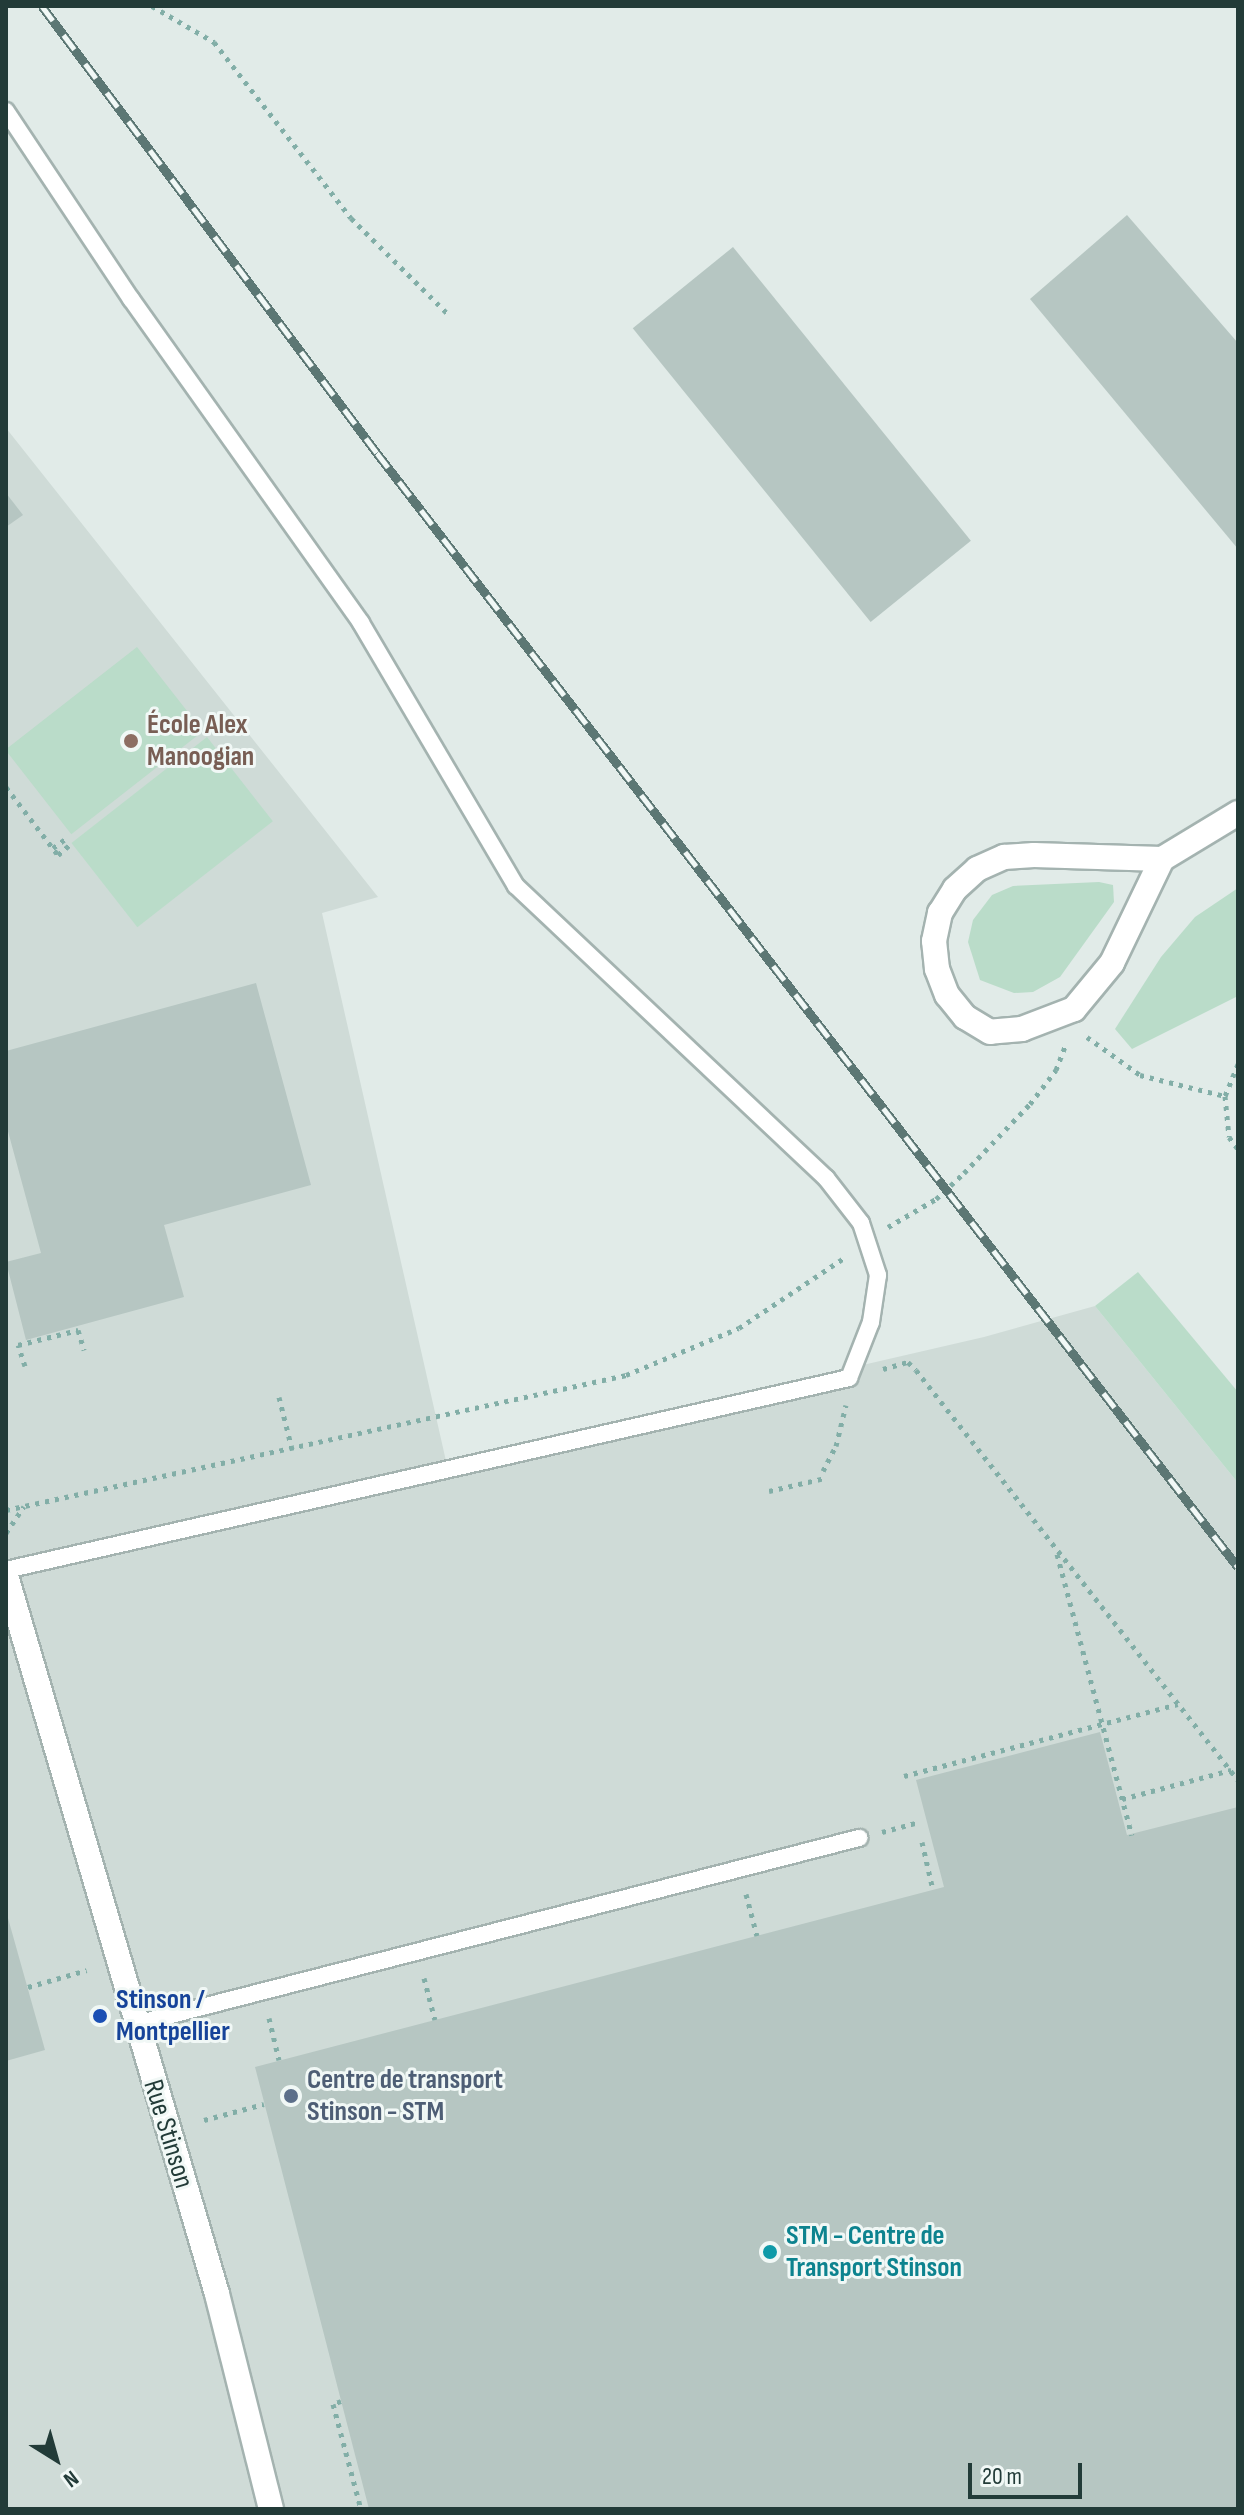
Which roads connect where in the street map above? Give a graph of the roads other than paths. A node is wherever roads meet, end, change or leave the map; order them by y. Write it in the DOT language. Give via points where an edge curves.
graph roads {
  1 [pos="6,111"];
  2 [pos="1238,813"];
  3 [pos="1162,859"];
  4 [pos="6,1573"];
  5 [pos="859,1838"];
  6 [pos="136,2024"];
  7 [pos="271,2509"];
  1 -- 4 [label="lane" via="131,299 361,623 516,886 826,1178 854,1213 878,1275 878,1298 849,1378"];
  2 -- 3 [label="street"];
  3 -- 3 [label="street" via="1112,963 1060,1018 990,1032 965,1017 947,995 934,941 940,913 977,869 1004,857"];
  4 -- 6 [label="street, Rue Stinson"];
  5 -- 6 [label="lane"];
  6 -- 7 [label="street, Rue Stinson" via="217,2294"];
}
